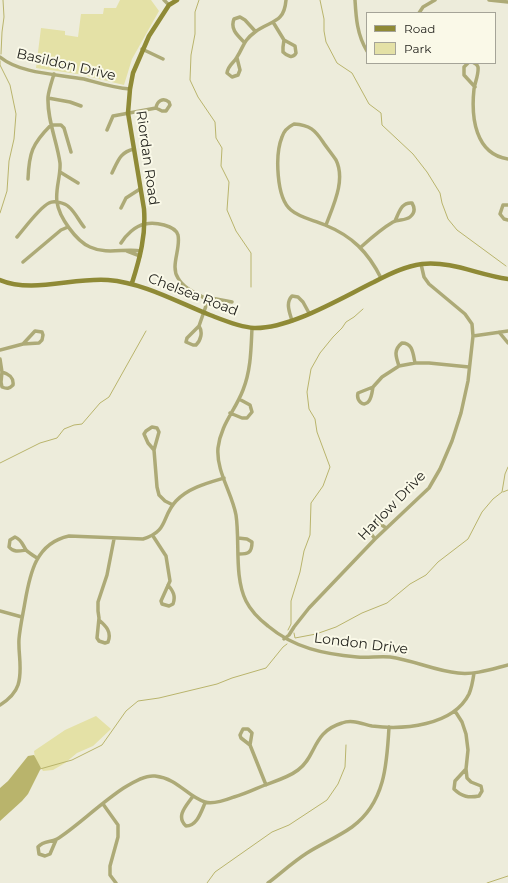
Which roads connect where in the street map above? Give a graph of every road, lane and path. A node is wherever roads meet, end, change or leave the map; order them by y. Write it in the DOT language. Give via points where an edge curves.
graph roads {
  1 [pos="164,0"];
  2 [pos="177,0"];
  3 [pos="286,0"];
  4 [pos="355,0"];
  5 [pos="435,0"];
  6 [pos="489,0"];
  7 [pos="508,2"];
  8 [pos="170,5"];
  9 [pos="420,12"];
  10 [pos="274,22"];
  11 [pos="255,31"];
  12 [pos="284,40"];
  13 [pos="244,42"];
  14 [pos="366,48"];
  15 [pos="142,49"];
  16 [pos="0,57"];
  17 [pos="237,58"];
  18 [pos="163,59"];
  19 [pos="467,64"];
  20 [pos="476,64"];
  21 [pos="54,74"];
  22 [pos="475,87"];
  23 [pos="130,89"];
  24 [pos="48,98"];
  25 [pos="80,106"];
  26 [pos="156,108"];
  27 [pos="128,113"];
  28 [pos="51,125"];
  29 [pos="107,130"];
  30 [pos="134,149"];
  31 [pos="71,152"];
  32 [pos="508,159"];
  33 [pos="60,172"];
  34 [pos="112,173"];
  35 [pos="28,179"];
  36 [pos="78,183"];
  37 [pos="140,189"];
  38 [pos="57,202"];
  39 [pos="508,204"];
  40 [pos="121,208"];
  41 [pos="508,220"];
  42 [pos="395,221"];
  43 [pos="145,224"];
  44 [pos="326,225"];
  45 [pos="68,227"];
  46 [pos="84,227"];
  47 [pos="17,237"];
  48 [pos="122,243"];
  49 [pos="361,247"];
  50 [pos="126,251"];
  51 [pos="141,251"];
  52 [pos="140,256"];
  53 [pos="24,262"];
  54 [pos="421,264"];
  55 [pos="381,278"];
  56 [pos="508,279"];
  57 [pos="0,280"];
  58 [pos="132,283"];
  59 [pos="208,300"];
  60 [pos="232,302"];
  61 [pos="204,313"];
  62 [pos="309,314"];
  63 [pos="292,321"];
  64 [pos="199,326"];
  65 [pos="252,328"];
  66 [pos="508,331"];
  67 [pos="499,332"];
  68 [pos="473,336"];
  69 [pos="508,343"];
  70 [pos="23,344"];
  71 [pos="0,350"];
  72 [pos="0,359"];
  73 [pos="415,363"];
  74 [pos="399,366"];
  75 [pos="469,367"];
  76 [pos="2,372"];
  77 [pos="373,387"];
  78 [pos="239,398"];
  79 [pos="230,413"];
  80 [pos="154,450"];
  81 [pos="224,478"];
  82 [pos="173,505"];
  83 [pos="386,528"];
  84 [pos="153,536"];
  85 [pos="238,538"];
  86 [pos="114,539"];
  87 [pos="375,539"];
  88 [pos="26,550"];
  89 [pos="239,554"];
  90 [pos="37,558"];
  91 [pos="168,585"];
  92 [pos="0,611"];
  93 [pos="22,617"];
  94 [pos="99,620"];
  95 [pos="284,639"];
  96 [pos="508,665"];
  97 [pos="474,673"];
  98 [pos="0,705"];
  99 [pos="455,711"];
  100 [pos="388,727"];
  101 [pos="250,745"];
  102 [pos="466,769"];
  103 [pos="266,785"];
  104 [pos="192,796"];
  105 [pos="205,803"];
  106 [pos="103,804"];
  107 [pos="56,840"];
  108 [pos="116,883"];
  109 [pos="268,883"];
  1 -- 8 [label="street"];
  2 -- 8 [label="street, Riordan Road"];
  3 -- 10 [label="street" via="283,13"];
  4 -- 14 [label="street" via="358,26"];
  5 -- 9 [label="street"];
  6 -- 7 [label="street"];
  8 -- 15 [label="street, Riordan Road"];
  10 -- 11 [label="street"];
  10 -- 12 [label="street"];
  11 -- 13 [label="street"];
  11 -- 13 [label="street" via="240,17 234,19 233,30"];
  12 -- 12 [label="street" via="283,52 292,57 295,55 295,46"];
  13 -- 17 [label="street"];
  15 -- 18 [label="street"];
  15 -- 23 [label="street, Riordan Road" via="133,72"];
  16 -- 21 [label="street, Basildon Drive" via="22,68"];
  17 -- 17 [label="street" via="228,68 227,72 232,77 238,75 240,70"];
  19 -- 22 [label="street" via="464,67 464,75"];
  20 -- 22 [label="street" via="478,68"];
  21 -- 23 [label="street, Basildon Drive"];
  21 -- 24 [label="street"];
  22 -- 32 [label="street" via="474,114 482,143 492,153"];
  23 -- 27 [label="street, Riordan Road"];
  24 -- 25 [label="street"];
  24 -- 28 [label="street"];
  26 -- 27 [label="street"];
  27 -- 29 [label="street" via="113,116"];
  27 -- 30 [label="street, Riordan Road"];
  28 -- 31 [label="street" via="61,125 64,128"];
  28 -- 33 [label="street"];
  28 -- 35 [label="street" via="42,133 31,151"];
  30 -- 34 [label="street" via="125,150"];
  30 -- 37 [label="street, Riordan Road"];
  33 -- 36 [label="street"];
  33 -- 38 [label="street"];
  37 -- 40 [label="street" via="126,198"];
  37 -- 43 [label="street, Riordan Road"];
  38 -- 45 [label="street"];
  38 -- 46 [label="street" via="68,205"];
  38 -- 47 [label="street" via="49,202"];
  39 -- 41 [label="street" via="503,205 500,214"];
  42 -- 42 [label="street" via="412,216 412,203 402,206"];
  42 -- 49 [label="street"];
  43 -- 48 [label="street" via="126,236"];
  43 -- 51 [label="street, Riordan Road"];
  43 -- 59 [label="street" via="174,229 178,237 175,268 177,278"];
  44 -- 44 [label="street" via="291,211 281,193 281,138 285,130 294,124 316,131 336,160 339,186"];
  44 -- 49 [label="street"];
  45 -- 50 [label="street" via="90,247"];
  45 -- 53 [label="street" via="61,230"];
  49 -- 55 [label="street"];
  50 -- 51 [label="street"];
  50 -- 52 [label="street"];
  51 -- 52 [label="street, Riordan Road"];
  52 -- 58 [label="street, Riordan Road"];
  54 -- 55 [label="street, Chelsea Road"];
  54 -- 56 [label="street, Chelsea Road" via="451,264"];
  54 -- 68 [label="street, Harlow Drive" via="424,277 429,284 465,314 472,324"];
  55 -- 62 [label="street, Chelsea Road"];
  57 -- 58 [label="street, Chelsea Road" via="20,285 90,279"];
  58 -- 61 [label="street, Chelsea Road"];
  59 -- 60 [label="street" via="211,298"];
  59 -- 61 [label="street"];
  61 -- 64 [label="street"];
  61 -- 65 [label="street, Chelsea Road" via="226,322"];
  62 -- 63 [label="street, Chelsea Road"];
  62 -- 63 [label="street" via="303,302 292,296 288,304"];
  63 -- 65 [label="street, Chelsea Road"];
  64 -- 64 [label="street" via="187,338 186,342 196,345 199,342"];
  65 -- 78 [label="street, London Drive" via="251,358"];
  66 -- 67 [label="street"];
  67 -- 68 [label="street"];
  67 -- 69 [label="street"];
  68 -- 75 [label="street, Harlow Drive"];
  70 -- 70 [label="street" via="39,343 44,335 35,331"];
  70 -- 71 [label="street"];
  72 -- 76 [label="street"];
  73 -- 74 [label="street"];
  73 -- 74 [label="street" via="411,347 402,343 397,347 395,354"];
  73 -- 75 [label="street"];
  74 -- 77 [label="street" via="382,377"];
  75 -- 83 [label="street, Harlow Drive" via="461,413 440,469 429,488"];
  76 -- 76 [label="street" via="0,382 8,389 13,385 12,378"];
  77 -- 77 [label="street" via="358,393 359,402 365,404 370,400"];
  78 -- 79 [label="street, London Drive"];
  78 -- 79 [label="street" via="250,405 252,412 244,419"];
  79 -- 81 [label="street, London Drive" via="218,449"];
  80 -- 80 [label="street" via="159,432 157,428 152,427 144,434"];
  80 -- 82 [label="street" via="159,495"];
  81 -- 82 [label="street" via="187,492"];
  81 -- 85 [label="street, London Drive" via="235,510"];
  82 -- 84 [label="street" via="164,523"];
  83 -- 87 [label="street, Harlow Drive"];
  83 -- 87 [label="street" via="375,522 370,526 369,531"];
  84 -- 86 [label="street" via="143,539"];
  84 -- 91 [label="street" via="166,556 170,581"];
  85 -- 89 [label="street, London Drive"];
  85 -- 89 [label="street" via="252,542 250,553"];
  86 -- 90 [label="street" via="84,536 59,538 47,546"];
  86 -- 94 [label="street" via="107,575 98,602"];
  87 -- 95 [label="street, Harlow Drive"];
  88 -- 88 [label="street" via="18,538 10,540 11,549 18,552"];
  88 -- 90 [label="street"];
  89 -- 95 [label="street, London Drive" via="242,588 246,601 259,619"];
  90 -- 93 [label="street" via="32,569"];
  91 -- 91 [label="street" via="161,601 166,606 172,605 174,601 174,592"];
  92 -- 93 [label="street"];
  93 -- 98 [label="street" via="18,686 12,696"];
  94 -- 94 [label="street" via="109,633 108,642 99,641 97,638"];
  95 -- 97 [label="street, London Drive" via="313,651 405,659 448,672"];
  96 -- 97 [label="street, London Drive"];
  97 -- 99 [label="street" via="469,693"];
  99 -- 100 [label="street" via="429,723"];
  99 -- 102 [label="street" via="466,734"];
  100 -- 103 [label="street" via="342,722 319,738 298,770"];
  100 -- 109 [label="street" via="383,782 364,817 351,828 306,854"];
  101 -- 101 [label="street" via="252,733 248,729 243,729 241,738"];
  101 -- 103 [label="street"];
  102 -- 102 [label="street" via="455,781 454,790 470,798 479,796 482,786 467,778"];
  103 -- 105 [label="street" via="236,797"];
  104 -- 105 [label="street"];
  104 -- 105 [label="street" via="182,813 182,820 186,826 197,820"];
  104 -- 106 [label="street" via="170,780 148,776 136,780"];
  106 -- 107 [label="street"];
  106 -- 108 [label="street" via="118,825 118,837 110,866 110,875"];
  107 -- 107 [label="street" via="41,844 38,847 39,854 50,854"];
}
